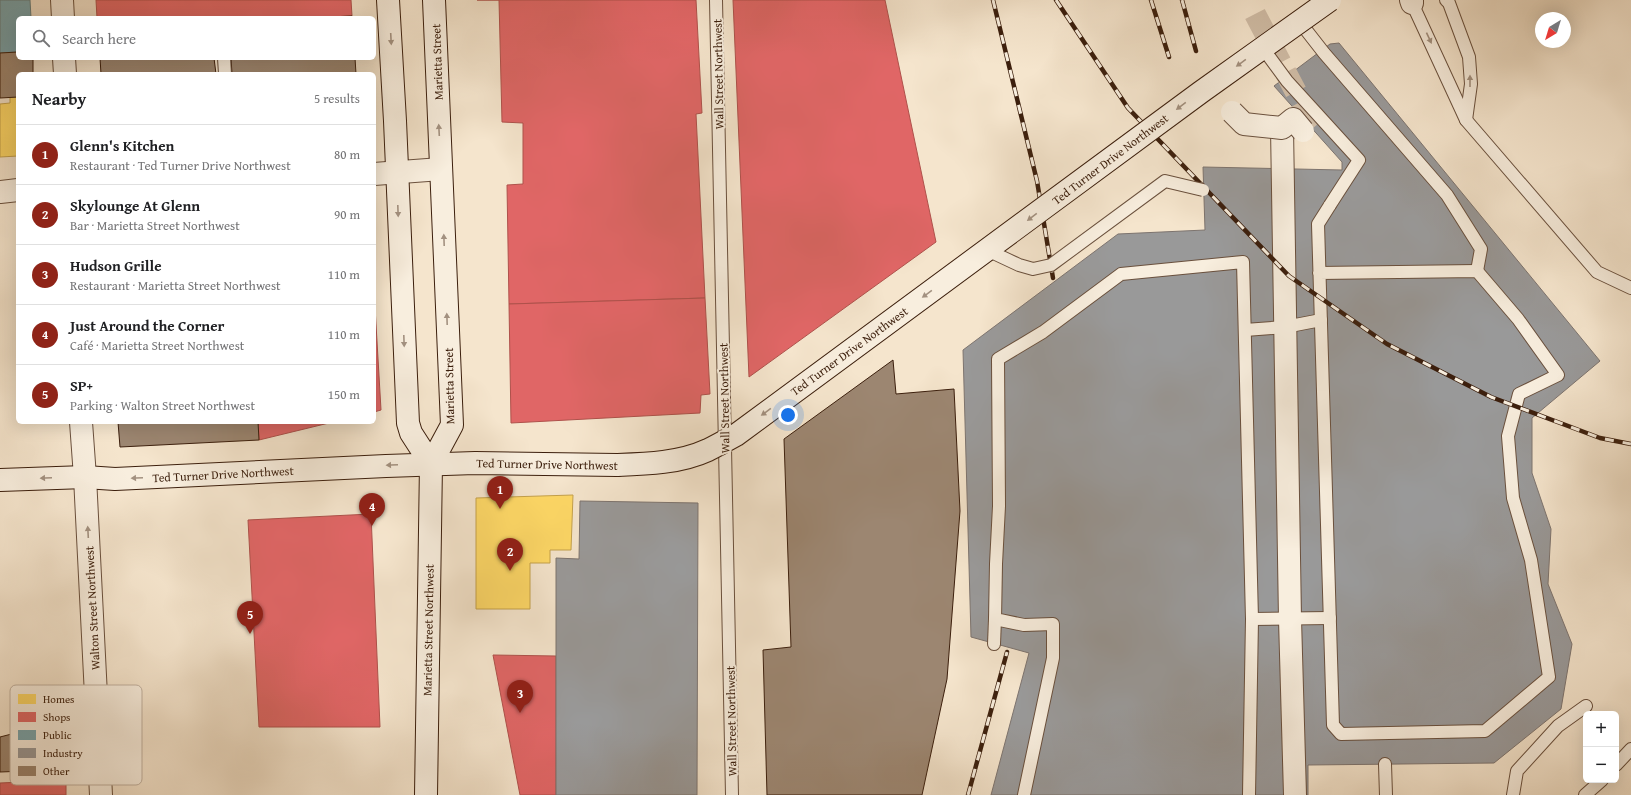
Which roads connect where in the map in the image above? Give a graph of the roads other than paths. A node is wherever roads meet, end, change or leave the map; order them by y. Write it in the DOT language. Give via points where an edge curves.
graph roads {
  1 [pos="62,0"];
  2 [pos="388,0"];
  3 [pos="434,0"];
  4 [pos="716,0"];
  5 [pos="1330,0"];
  6 [pos="1446,0"];
  7 [pos="1414,1"];
  8 [pos="63,16"];
  9 [pos="1299,21"];
  10 [pos="1262,47"];
  11 [pos="64,60"];
  12 [pos="224,60"];
  13 [pos="65,72"];
  14 [pos="225,72"];
  15 [pos="1232,112"];
  16 [pos="1466,120"];
  17 [pos="441,169"];
  18 [pos="397,172"];
  19 [pos="376,174"];
  20 [pos="16,190"];
  21 [pos="1203,190"];
  22 [pos="0,192"];
  23 [pos="987,250"];
  24 [pos="1477,271"];
  25 [pos="1319,273"];
  26 [pos="1631,288"];
  27 [pos="1321,320"];
  28 [pos="1285,327"];
  29 [pos="1245,330"];
  30 [pos="81,424"];
  31 [pos="431,464"];
  32 [pos="85,477"];
  33 [pos="0,480"];
  34 [pos="1330,618"];
  35 [pos="995,619"];
  36 [pos="1252,619"];
  37 [pos="1290,619"];
  38 [pos="994,644"];
  39 [pos="95,685"];
  40 [pos="1586,706"];
  41 [pos="1631,750"];
  42 [pos="1619,762"];
  43 [pos="1385,764"];
  44 [pos="1599,783"];
  45 [pos="100,785"];
  46 [pos="101,795"];
  47 [pos="426,795"];
  48 [pos="732,795"];
  49 [pos="1024,795"];
  50 [pos="1249,795"];
  51 [pos="1295,795"];
  52 [pos="1386,795"];
  53 [pos="1513,795"];
  54 [pos="1585,795"];
  1 -- 8 [label="street"];
  2 -- 18 [label="street, one-way"];
  17 -- 3 [label="street, Marietta Street, one-way"];
  4 -- 48 [label="lane, Wall Street Northwest"];
  5 -- 9 [label="street, Ted Turner Drive Northwest, bridge"];
  16 -- 6 [label="lane, one-way" via="1471,84 1469,57"];
  7 -- 16 [label="lane, one-way"];
  9 -- 10 [label="street, Ted Turner Drive Northwest, bridge"];
  9 -- 24 [label="lane" via="1448,195 1481,249"];
  10 -- 23 [label="street, Ted Turner Drive Northwest, one-way, bridge"];
  10 -- 25 [label="lane, bridge" via="1288,81 1359,160 1318,224"];
  11 -- 13 [label="street"];
  12 -- 14 [label="lane"];
  15 -- 28 [label="street, bridge" via="1244,124 1293,129"];
  16 -- 26 [label="lane" via="1597,272"];
  17 -- 18 [label="street"];
  31 -- 17 [label="street, Marietta Street, one-way" via="452,425"];
  18 -- 19 [label="street"];
  18 -- 31 [label="street, one-way" via="408,423"];
  20 -- 22 [label="street"];
  21 -- 23 [label="lane, bridge" via="1165,180 1051,265 1033,268 1019,265"];
  23 -- 31 [label="street, Ted Turner Drive Northwest, one-way, bridge" via="736,435 708,450 681,459 647,464"];
  24 -- 25 [label="lane"];
  24 -- 34 [label="lane" via="1518,318 1558,375 1519,394 1508,436 1513,498 1531,560 1549,677 1485,731 1341,734 1333,725"];
  25 -- 27 [label="lane"];
  27 -- 28 [label="lane"];
  27 -- 34 [label="lane"];
  28 -- 29 [label="lane"];
  28 -- 37 [label="street"];
  29 -- 35 [label="lane" via="1243,262 1121,274 1043,332 998,359 999,506"];
  29 -- 36 [label="lane"];
  30 -- 32 [label="street, Walton Street Northwest"];
  31 -- 32 [label="street, Ted Turner Drive Northwest, one-way" via="115,479"];
  31 -- 47 [label="street, Marietta Street Northwest"];
  32 -- 33 [label="street, Ted Turner Drive Northwest, one-way"];
  39 -- 32 [label="street, Walton Street Northwest, one-way"];
  34 -- 37 [label="lane"];
  35 -- 38 [label="lane"];
  35 -- 49 [label="lane" via="1024,625 1054,624 1053,658"];
  36 -- 37 [label="lane"];
  36 -- 50 [label="lane"];
  37 -- 51 [label="street"];
  40 -- 53 [label="lane" via="1558,726 1517,771"];
  41 -- 42 [label="lane"];
  43 -- 52 [label="lane"];
  44 -- 54 [label="lane"];
  46 -- 45 [label="street, Walton Street Northwest, one-way"];
}
